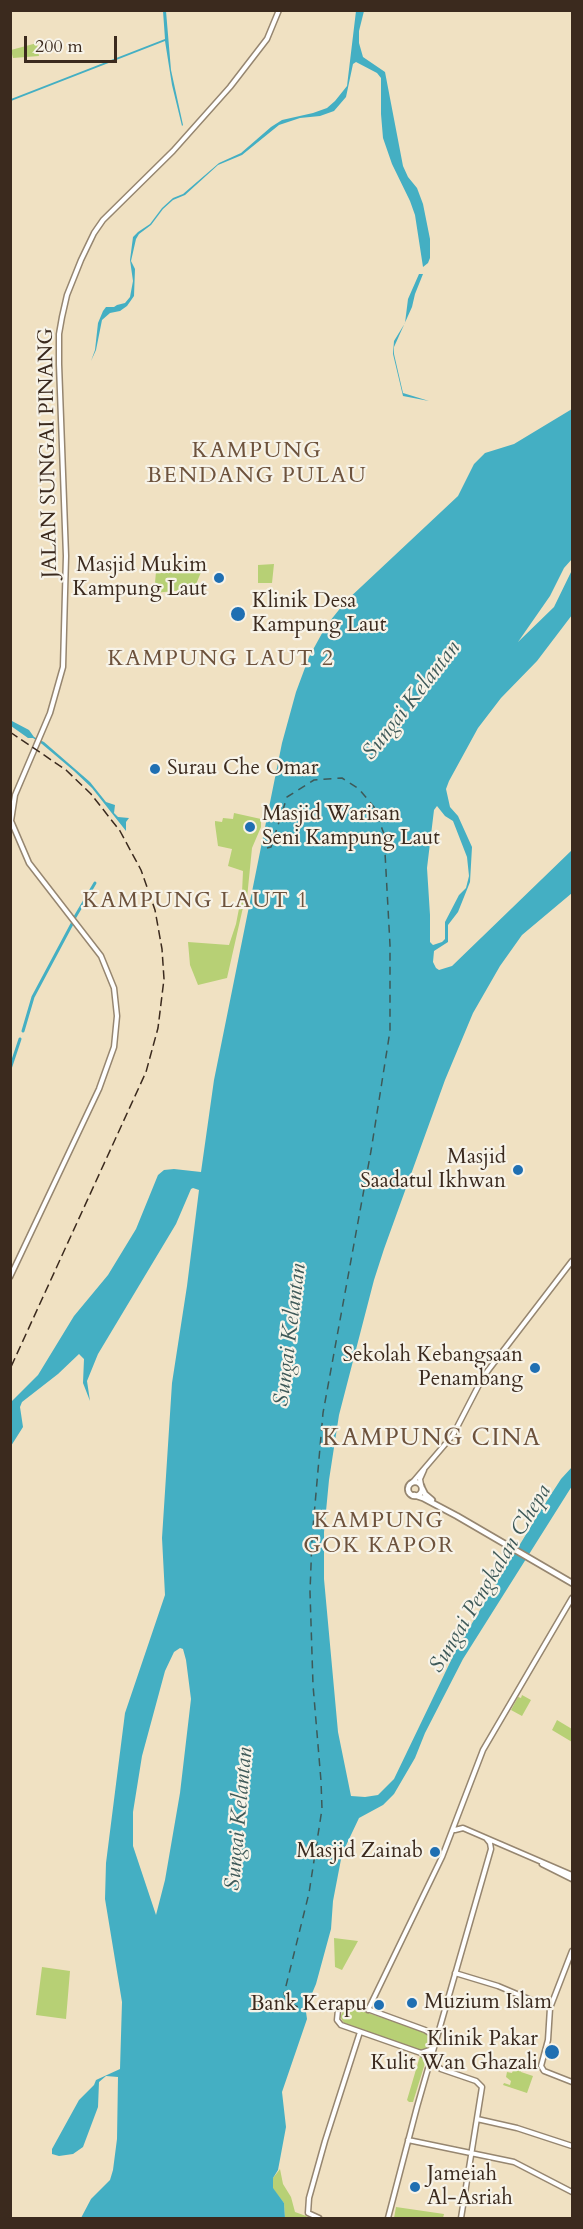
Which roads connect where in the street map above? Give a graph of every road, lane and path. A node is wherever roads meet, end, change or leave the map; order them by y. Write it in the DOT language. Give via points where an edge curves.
graph roads {
  1 [pos="279,10"];
  2 [pos="573,1261"];
  3 [pos="10,1277"];
  4 [pos="428,1464"];
  5 [pos="412,1483"];
  6 [pos="421,1487"];
  7 [pos="414,1495"];
  8 [pos="457,1516"];
  9 [pos="573,1582"];
  10 [pos="573,1598"];
  11 [pos="459,1814"];
  12 [pos="463,1828"];
  13 [pos="453,1832"];
  14 [pos="486,1838"];
  15 [pos="501,1845"];
  16 [pos="491,1849"];
  17 [pos="573,1877"];
  18 [pos="573,1951"];
  19 [pos="455,1973"];
  20 [pos="550,2008"];
  21 [pos="368,2010"];
  22 [pos="360,2032"];
  23 [pos="436,2042"];
  24 [pos="421,2053"];
  25 [pos="432,2061"];
  26 [pos="441,2068"];
  27 [pos="428,2072"];
  28 [pos="573,2082"];
  29 [pos="477,2119"];
  30 [pos="408,2140"];
  31 [pos="573,2146"];
  32 [pos="472,2152"];
  33 [pos="573,2192"];
  34 [pos="319,2218"];
  35 [pos="388,2218"];
  36 [pos="461,2218"];
  1 -- 3 [label="street, JALAN SUNGAI PINANG" via="267,39 237,78 189,134 103,220 67,296 62,317 59,342 66,535 63,657 57,689 11,814 29,863 101,956 114,988 117,1016 114,1047 101,1082"];
  2 -- 4 [label="street" via="487,1371 456,1430"];
  4 -- 5 [label="street"];
  4 -- 6 [label="street" via="420,1477"];
  5 -- 6 [label="main road"];
  5 -- 7 [label="main road" via="409,1490"];
  6 -- 7 [label="main road" via="420,1494"];
  6 -- 8 [label="main road" via="426,1496"];
  7 -- 8 [label="main road"];
  8 -- 9 [label="main road"];
  10 -- 11 [label="street" via="485,1746"];
  11 -- 12 [label="street"];
  11 -- 13 [label="street"];
  12 -- 13 [label="street"];
  12 -- 14 [label="street"];
  13 -- 21 [label="street"];
  14 -- 15 [label="street"];
  14 -- 16 [label="street"];
  15 -- 16 [label="street"];
  15 -- 17 [label="street"];
  16 -- 19 [label="street"];
  18 -- 20 [label="street"];
  19 -- 20 [label="street"];
  19 -- 23 [label="street"];
  20 -- 28 [label="street" via="542,2070"];
  21 -- 22 [label="street" via="346,2003 337,2013 338,2023"];
  21 -- 23 [label="street" via="425,2030"];
  22 -- 24 [label="street"];
  22 -- 34 [label="street" via="317,2165 307,2212"];
  23 -- 24 [label="street"];
  23 -- 25 [label="street"];
  24 -- 25 [label="street"];
  25 -- 26 [label="street"];
  25 -- 27 [label="street"];
  26 -- 27 [label="street"];
  26 -- 29 [label="street" via="481,2084"];
  27 -- 30 [label="street"];
  29 -- 31 [label="street"];
  29 -- 32 [label="street"];
  30 -- 32 [label="street"];
  30 -- 35 [label="street"];
  32 -- 33 [label="street" via="514,2162"];
  32 -- 36 [label="street"];
}
